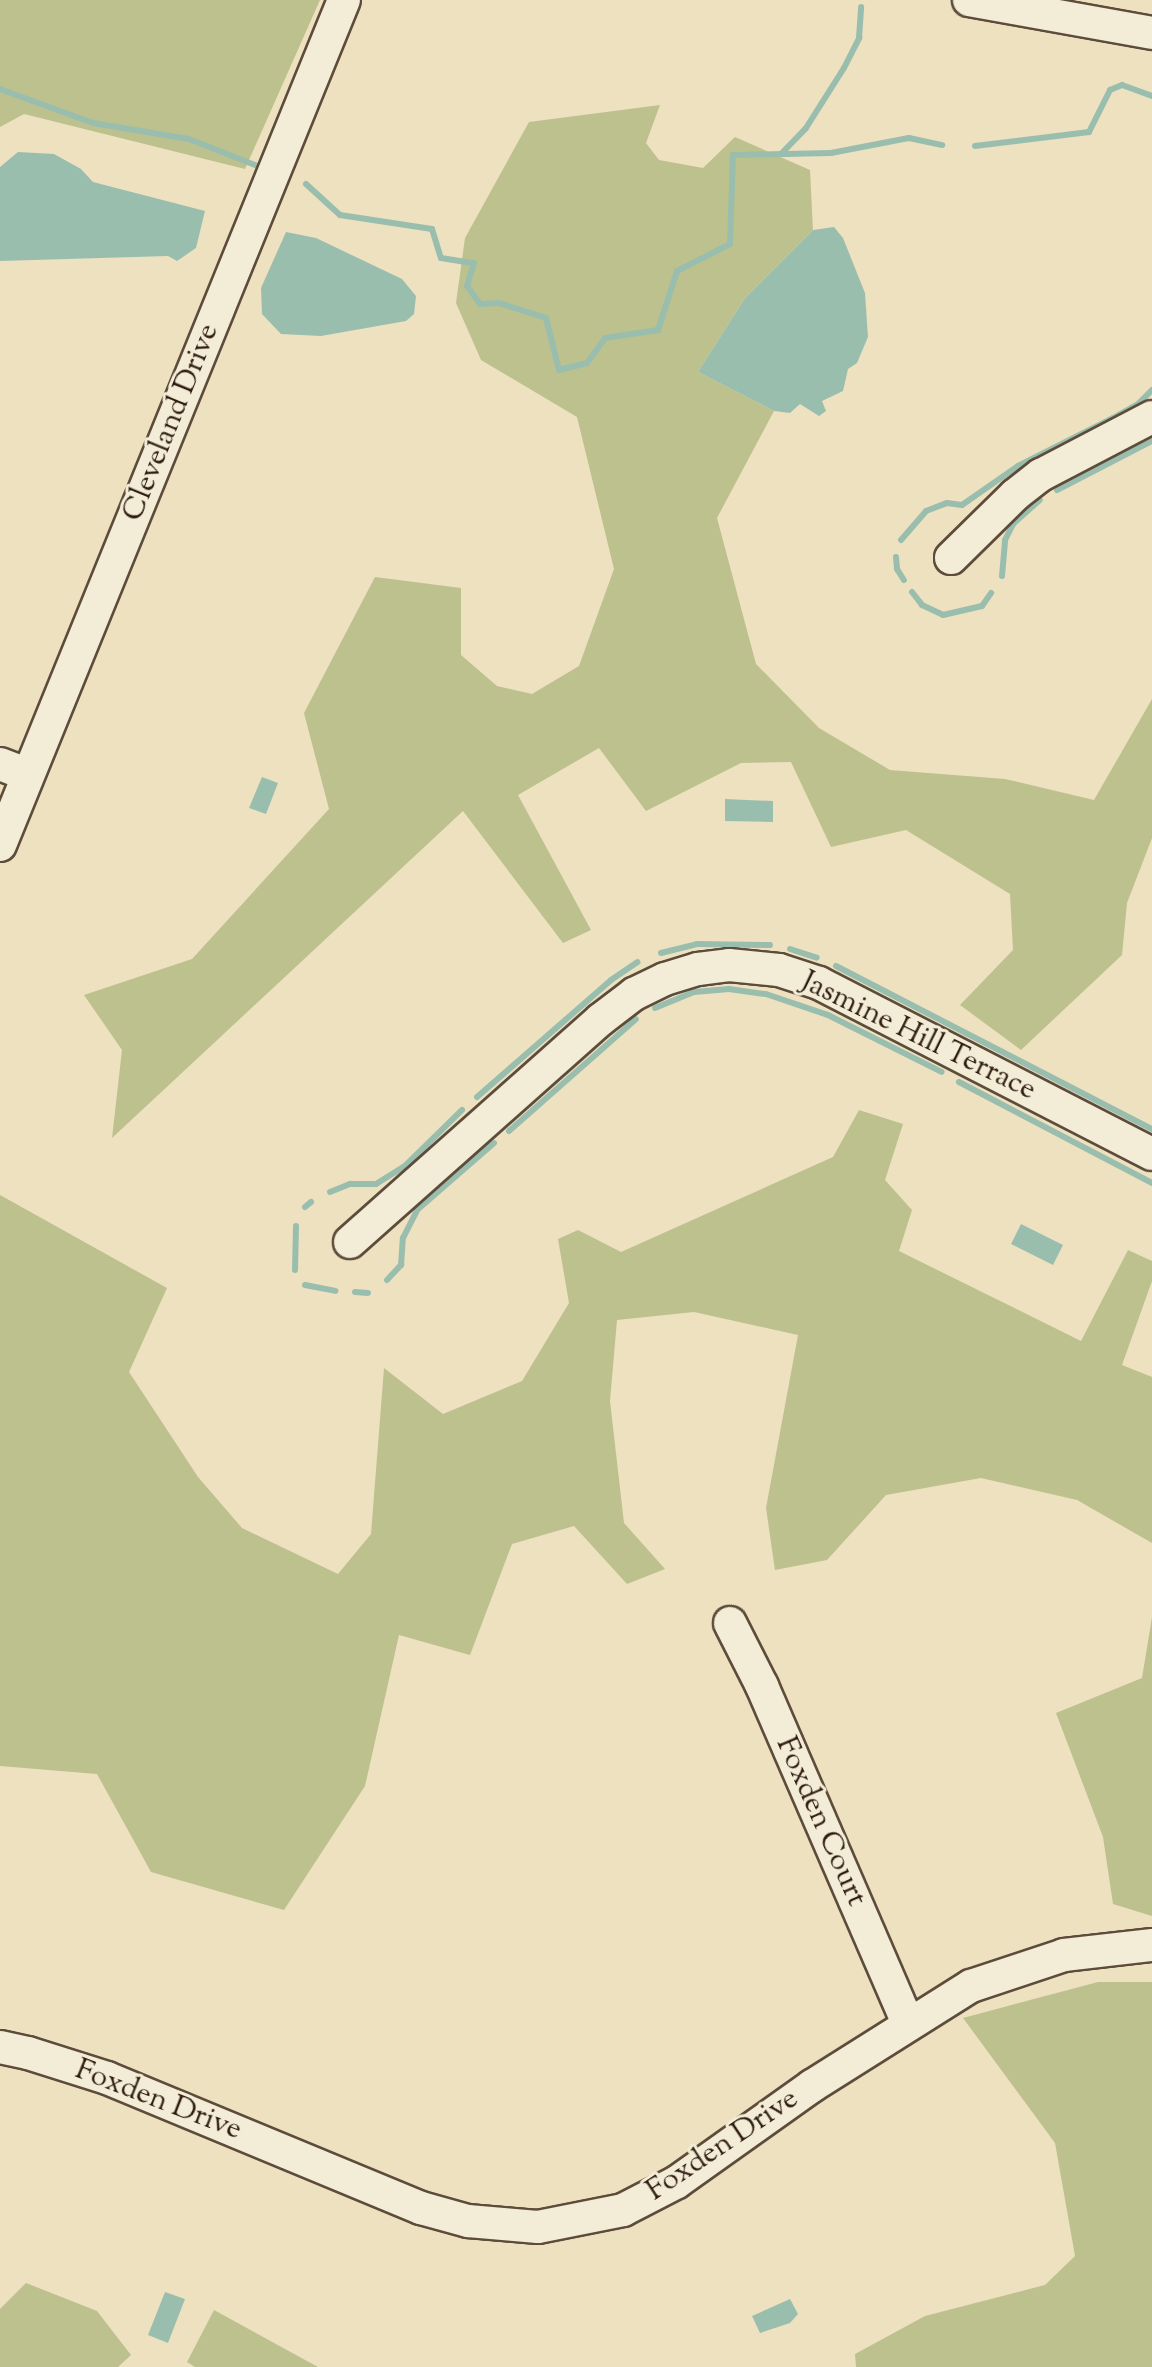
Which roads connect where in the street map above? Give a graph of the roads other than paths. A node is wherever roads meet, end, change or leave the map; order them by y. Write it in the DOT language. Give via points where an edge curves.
graph roads {
  1 [pos="344,0"];
  2 [pos="969,0"];
  3 [pos="1152,33"];
  4 [pos="1152,417"];
  5 [pos="951,558"];
  6 [pos="14,769"];
  7 [pos="0,845"];
  8 [pos="1152,1154"];
  9 [pos="349,1242"];
  10 [pos="730,1623"];
  11 [pos="1152,1945"];
  12 [pos="908,2023"];
  13 [pos="0,2047"];
  1 -- 6 [label="street, Cleveland Drive"];
  2 -- 3 [label="street"];
  4 -- 5 [label="street" via="1041,475"];
  6 -- 7 [label="street, Cleveland Drive"];
  8 -- 9 [label="street, Jasmine Hill Terrace" via="819,984 779,970 729,965 664,979 634,994"];
  10 -- 12 [label="street, Foxden Court" via="762,1686"];
  11 -- 12 [label="street, Foxden Drive" via="1064,1955 971,1986"];
  12 -- 13 [label="street, Foxden Drive" via="677,2182 623,2210 538,2227 468,2221 421,2208 107,2078"];
}
